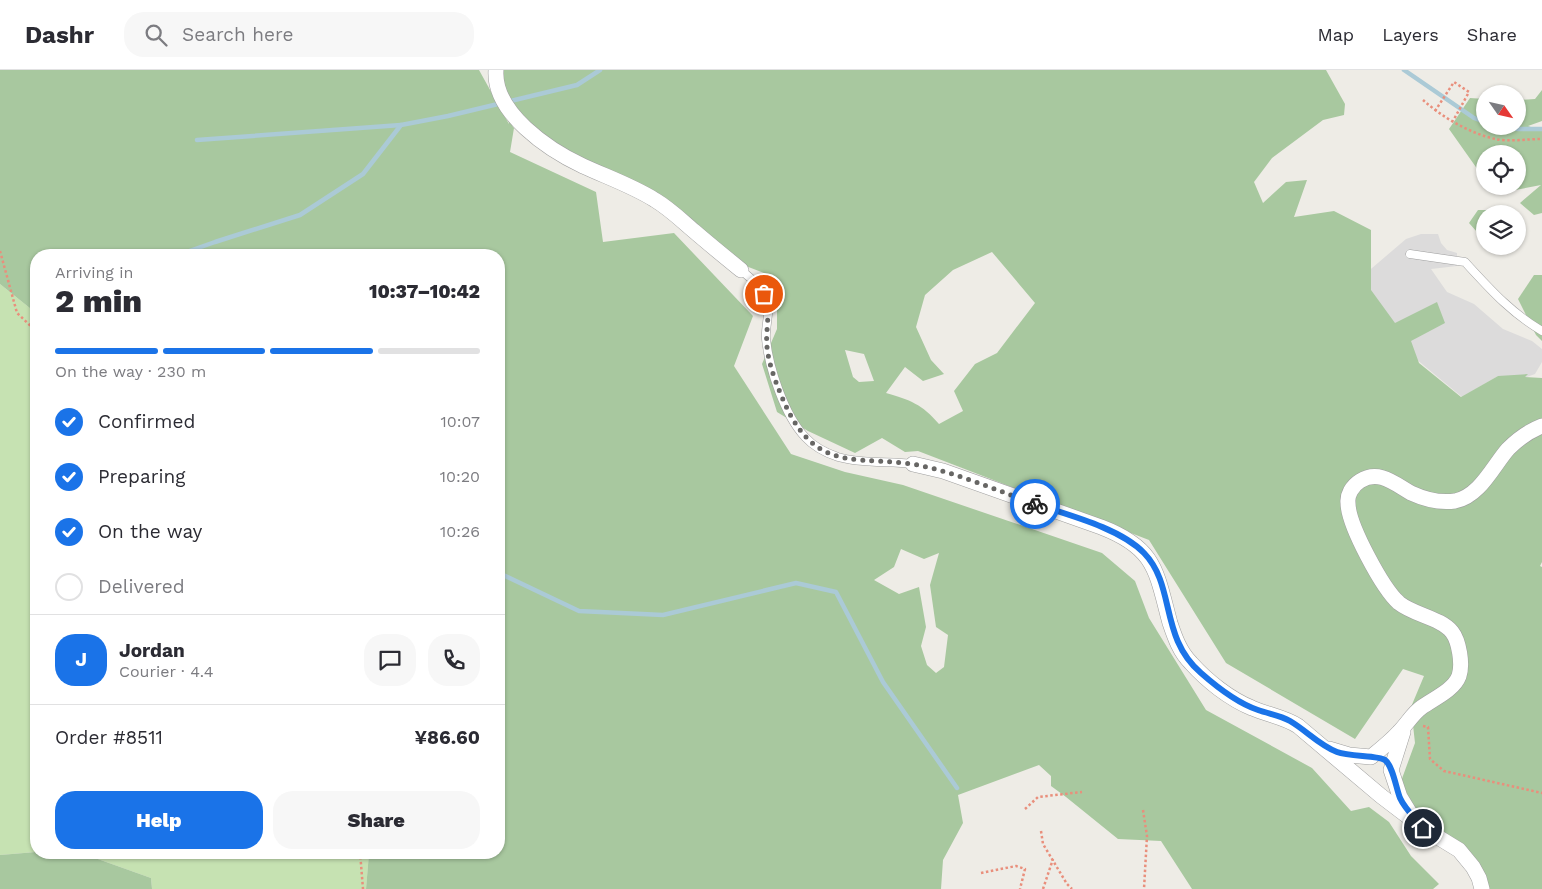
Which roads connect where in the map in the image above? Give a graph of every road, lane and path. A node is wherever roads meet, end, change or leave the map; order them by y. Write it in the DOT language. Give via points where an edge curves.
graph roads {
  1 [pos="496,70"];
  2 [pos="1423,100"];
  3 [pos="1435,111"];
  4 [pos="1453,122"];
  5 [pos="1542,139"];
  6 [pos="0,250"];
  7 [pos="1410,254"];
  8 [pos="741,270"];
  9 [pos="30,326"];
  10 [pos="1542,331"];
  11 [pos="1542,426"];
  12 [pos="913,464"];
  13 [pos="1407,724"];
  14 [pos="1318,742"];
  15 [pos="1371,757"];
  16 [pos="1391,770"];
  17 [pos="1365,783"];
  18 [pos="1082,792"];
  19 [pos="1542,793"];
  20 [pos="1025,809"];
  21 [pos="1143,810"];
  22 [pos="1423,828"];
  23 [pos="1041,831"];
  24 [pos="361,859"];
  25 [pos="1053,859"];
  26 [pos="981,873"];
  27 [pos="363,889"];
  28 [pos="1020,889"];
  29 [pos="1044,889"];
  30 [pos="1072,889"];
  31 [pos="1144,889"];
  32 [pos="1482,889"];
  1 -- 8 [label="street" via="497,85 506,106 534,134 570,159 658,202"];
  2 -- 3 [label="path"];
  3 -- 4 [label="path"];
  3 -- 4 [label="path" via="1454,82 1469,92"];
  4 -- 5 [label="path" via="1496,140"];
  6 -- 9 [label="path" via="17,314"];
  7 -- 10 [label="lane" via="1465,262 1501,302"];
  8 -- 12 [label="lane" via="766,297 770,359 791,416 804,436 818,448 836,456 859,461"];
  11 -- 13 [label="street" via="1516,442 1477,488 1463,499 1430,499 1379,477 1360,481 1349,494 1351,520 1389,591 1406,607 1448,628 1456,639 1460,670 1457,680 1419,709"];
  12 -- 14 [label="street" via="943,471 1101,527 1132,543 1155,569 1176,640 1190,663 1240,702 1284,718"];
  13 -- 15 [label="street"];
  13 -- 16 [label="street"];
  13 -- 19 [label="path" via="1428,727 1430,759 1444,772"];
  14 -- 15 [label="street" via="1340,753"];
  14 -- 17 [label="street"];
  15 -- 16 [label="street" via="1384,759"];
  15 -- 17 [label="street" via="1361,766 1360,775"];
  16 -- 17 [label="street" via="1389,779 1382,786 1373,787"];
  16 -- 22 [label="street" via="1403,802"];
  17 -- 22 [label="street"];
  18 -- 20 [label="path" via="1038,797"];
  21 -- 31 [label="path" via="1147,836"];
  22 -- 32 [label="street" via="1464,855 1477,872"];
  23 -- 25 [label="path"];
  24 -- 27 [label="path"];
  25 -- 29 [label="path"];
  25 -- 30 [label="path"];
  26 -- 28 [label="path" via="1016,866 1025,869"];
}
